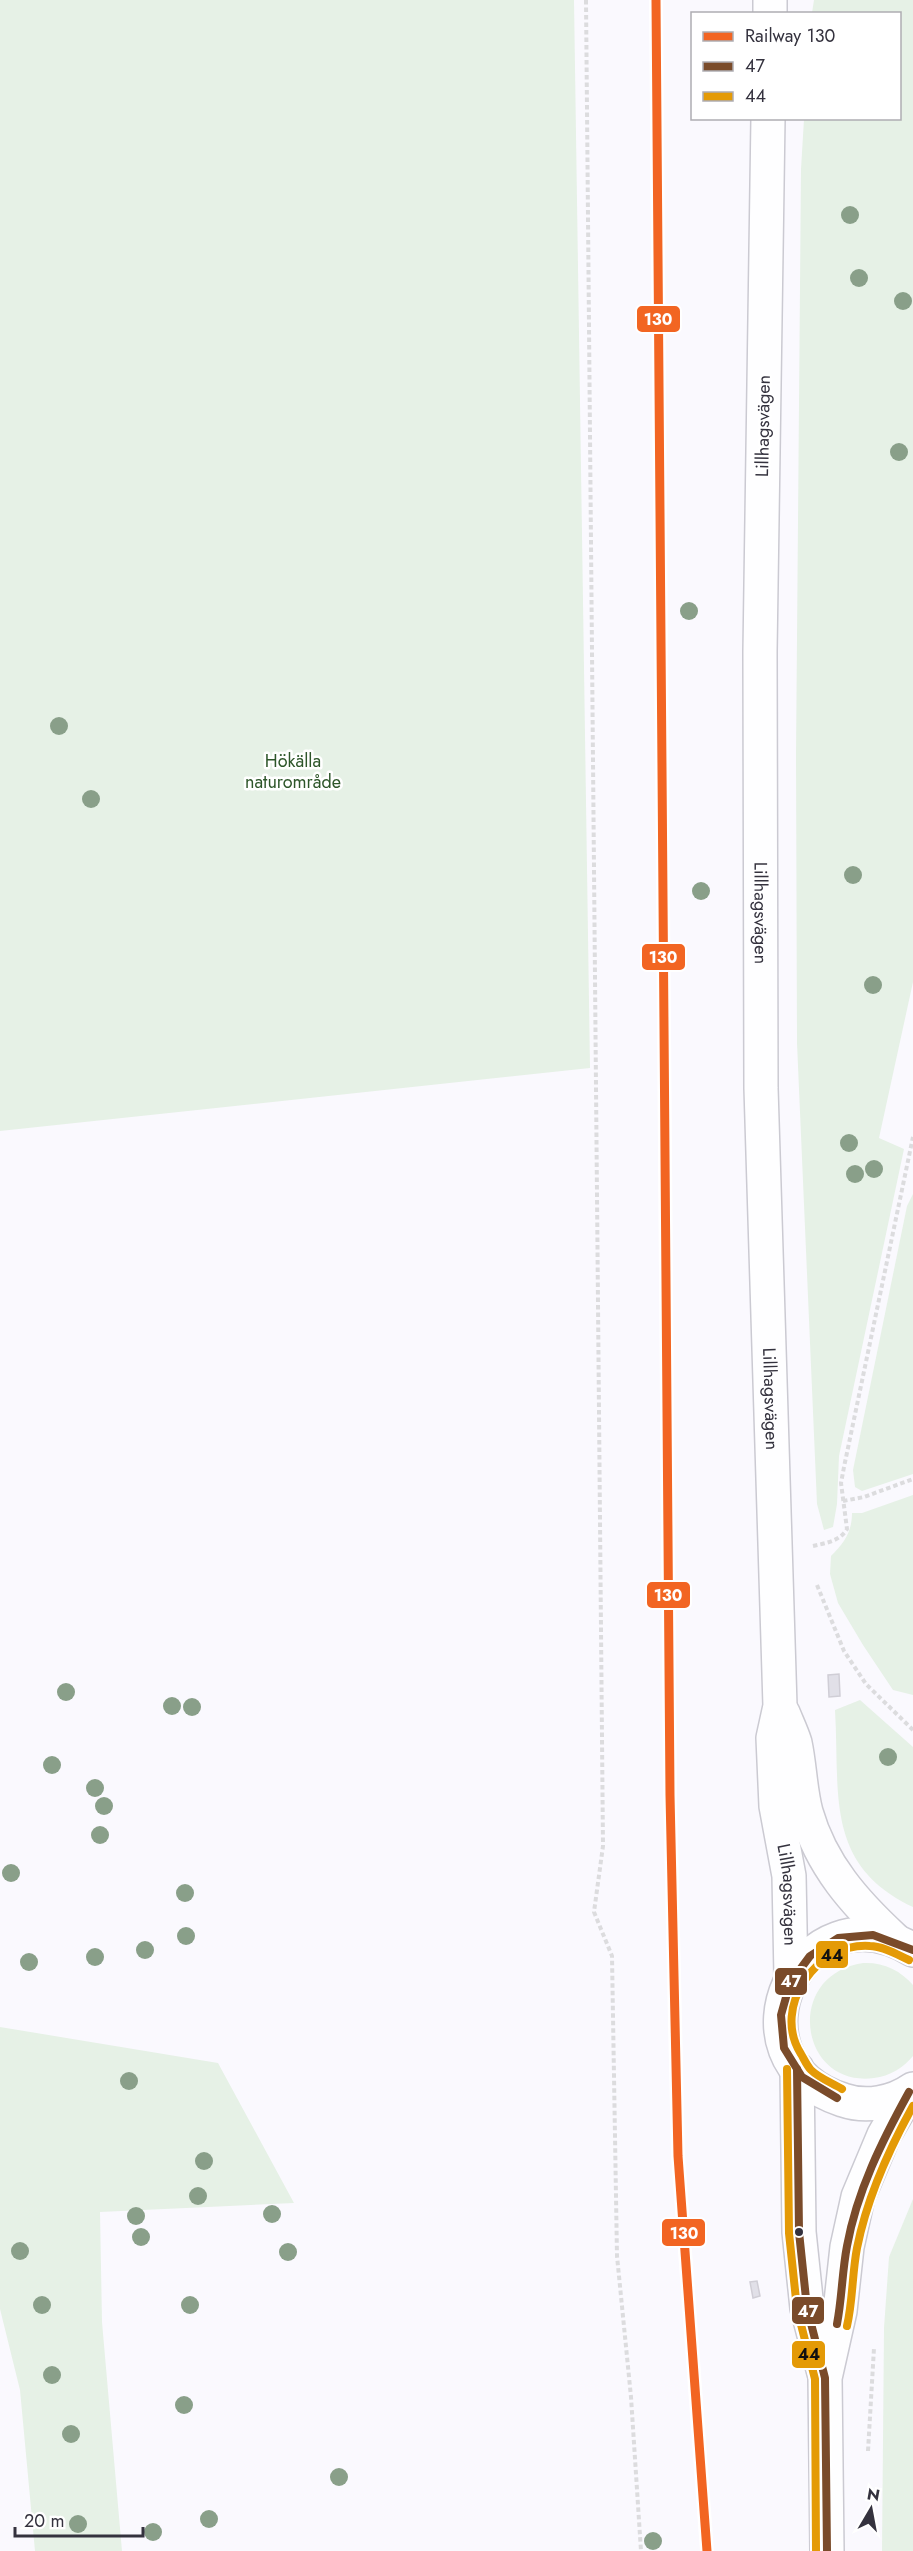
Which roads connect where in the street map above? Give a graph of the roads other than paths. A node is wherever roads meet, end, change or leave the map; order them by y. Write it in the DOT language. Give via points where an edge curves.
graph roads {
  1 [pos="768,120"];
  2 [pos="780,1706"];
  3 [pos="904,1945"];
  4 [pos="791,1977"];
  5 [pos="797,2069"];
  6 [pos="911,2090"];
  7 [pos="825,2378"];
  8 [pos="827,2551"];
  1 -- 2 [label="street, Lillhagsvägen" via="760,652 761,1088"];
  2 -- 3 [label="street, Lillhagsvägen" via="795,1742 805,1810 816,1841 833,1872 860,1907"];
  2 -- 4 [label="street, Lillhagsvägen" via="772,1738 776,1806 789,1876"];
  3 -- 4 [label="street, Lillhagsvägen" via="865,1934 836,1940 810,1954"];
  4 -- 5 [label="street, Lillhagsvägen" via="782,2000 780,2024 785,2048"];
  5 -- 6 [label="street, Lillhagsvägen" via="819,2091 848,2102 879,2103"];
  5 -- 7 [label="street, Lillhagsvägen" via="799,2232 807,2307"];
  6 -- 7 [label="street, Lillhagsvägen" via="884,2135 858,2198"];
  7 -- 8 [label="street, Lillhagsvägen"];
}
